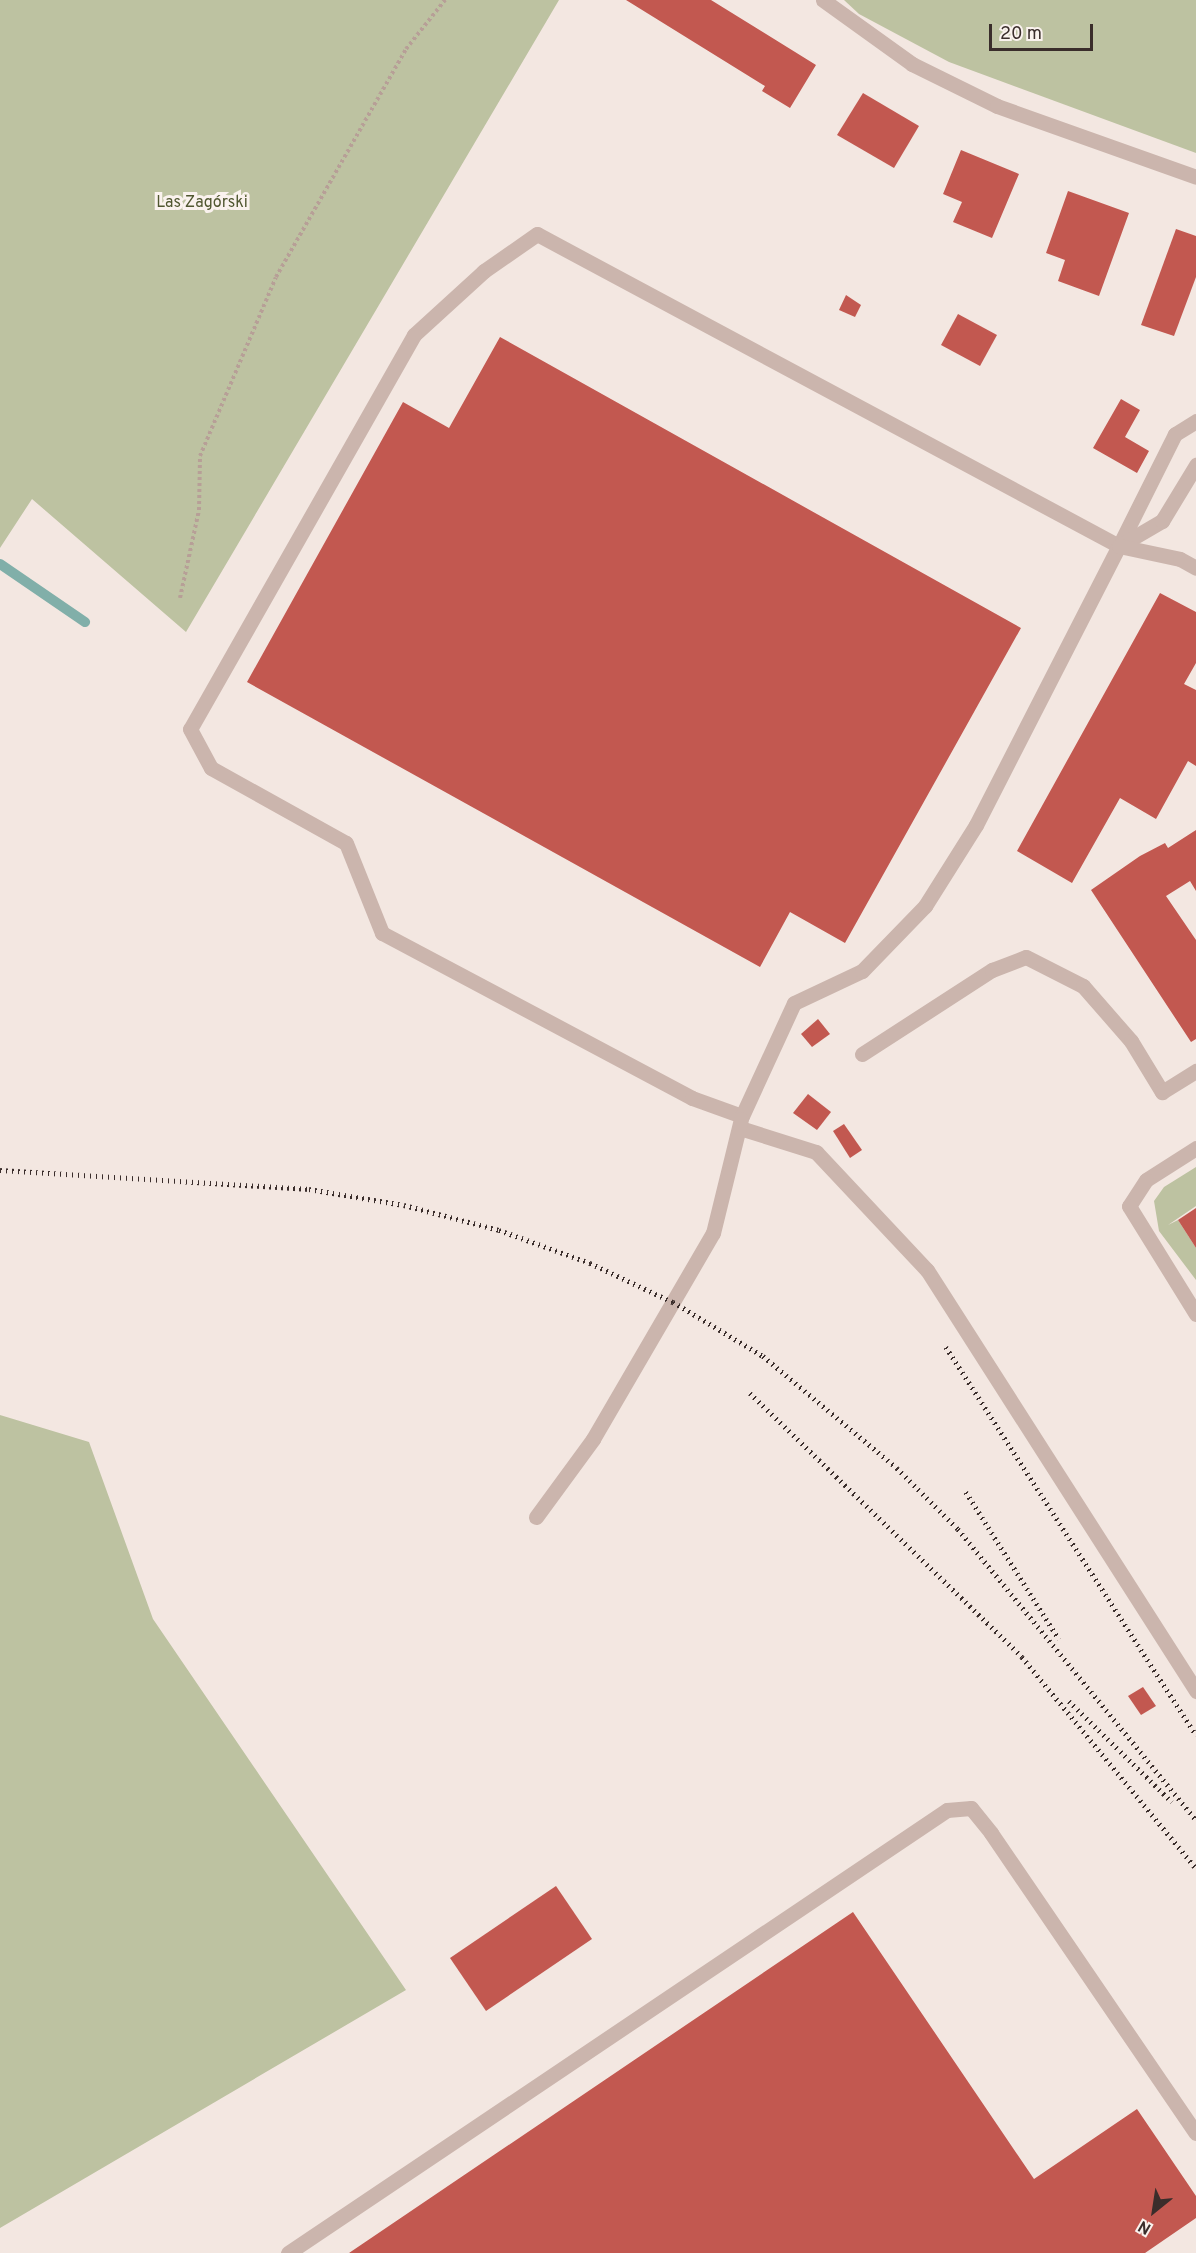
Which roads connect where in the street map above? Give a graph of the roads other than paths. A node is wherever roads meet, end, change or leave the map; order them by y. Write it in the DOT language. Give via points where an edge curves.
graph roads {
  1 [pos="823,0"];
  2 [pos="1196,177"];
  3 [pos="1196,421"];
  4 [pos="1196,465"];
  5 [pos="1119,546"];
  6 [pos="1196,568"];
  7 [pos="862,1054"];
  8 [pos="1196,1071"];
  9 [pos="741,1122"];
  10 [pos="1196,1148"];
  11 [pos="1196,1314"];
  12 [pos="536,1517"];
  13 [pos="1196,1691"];
  14 [pos="1196,2133"];
  15 [pos="288,2253"];
  1 -- 2 [label="lane" via="912,63 997,106"];
  3 -- 5 [label="lane" via="1175,434"];
  4 -- 5 [label="lane" via="1162,521"];
  5 -- 6 [label="lane" via="1180,559"];
  5 -- 9 [label="lane" via="976,825 925,906 862,971 795,1003"];
  5 -- 9 [label="lane" via="537,234 484,271 414,335 190,729 211,768 346,843 382,933"];
  7 -- 8 [label="lane" via="992,970 1026,957 1083,986 1131,1041 1162,1092"];
  9 -- 12 [label="lane" via="712,1233 593,1439"];
  9 -- 13 [label="lane" via="816,1152 927,1270"];
  10 -- 11 [label="lane" via="1146,1180 1129,1206"];
  14 -- 15 [label="lane" via="991,1833 971,1808 947,1810"];
}
